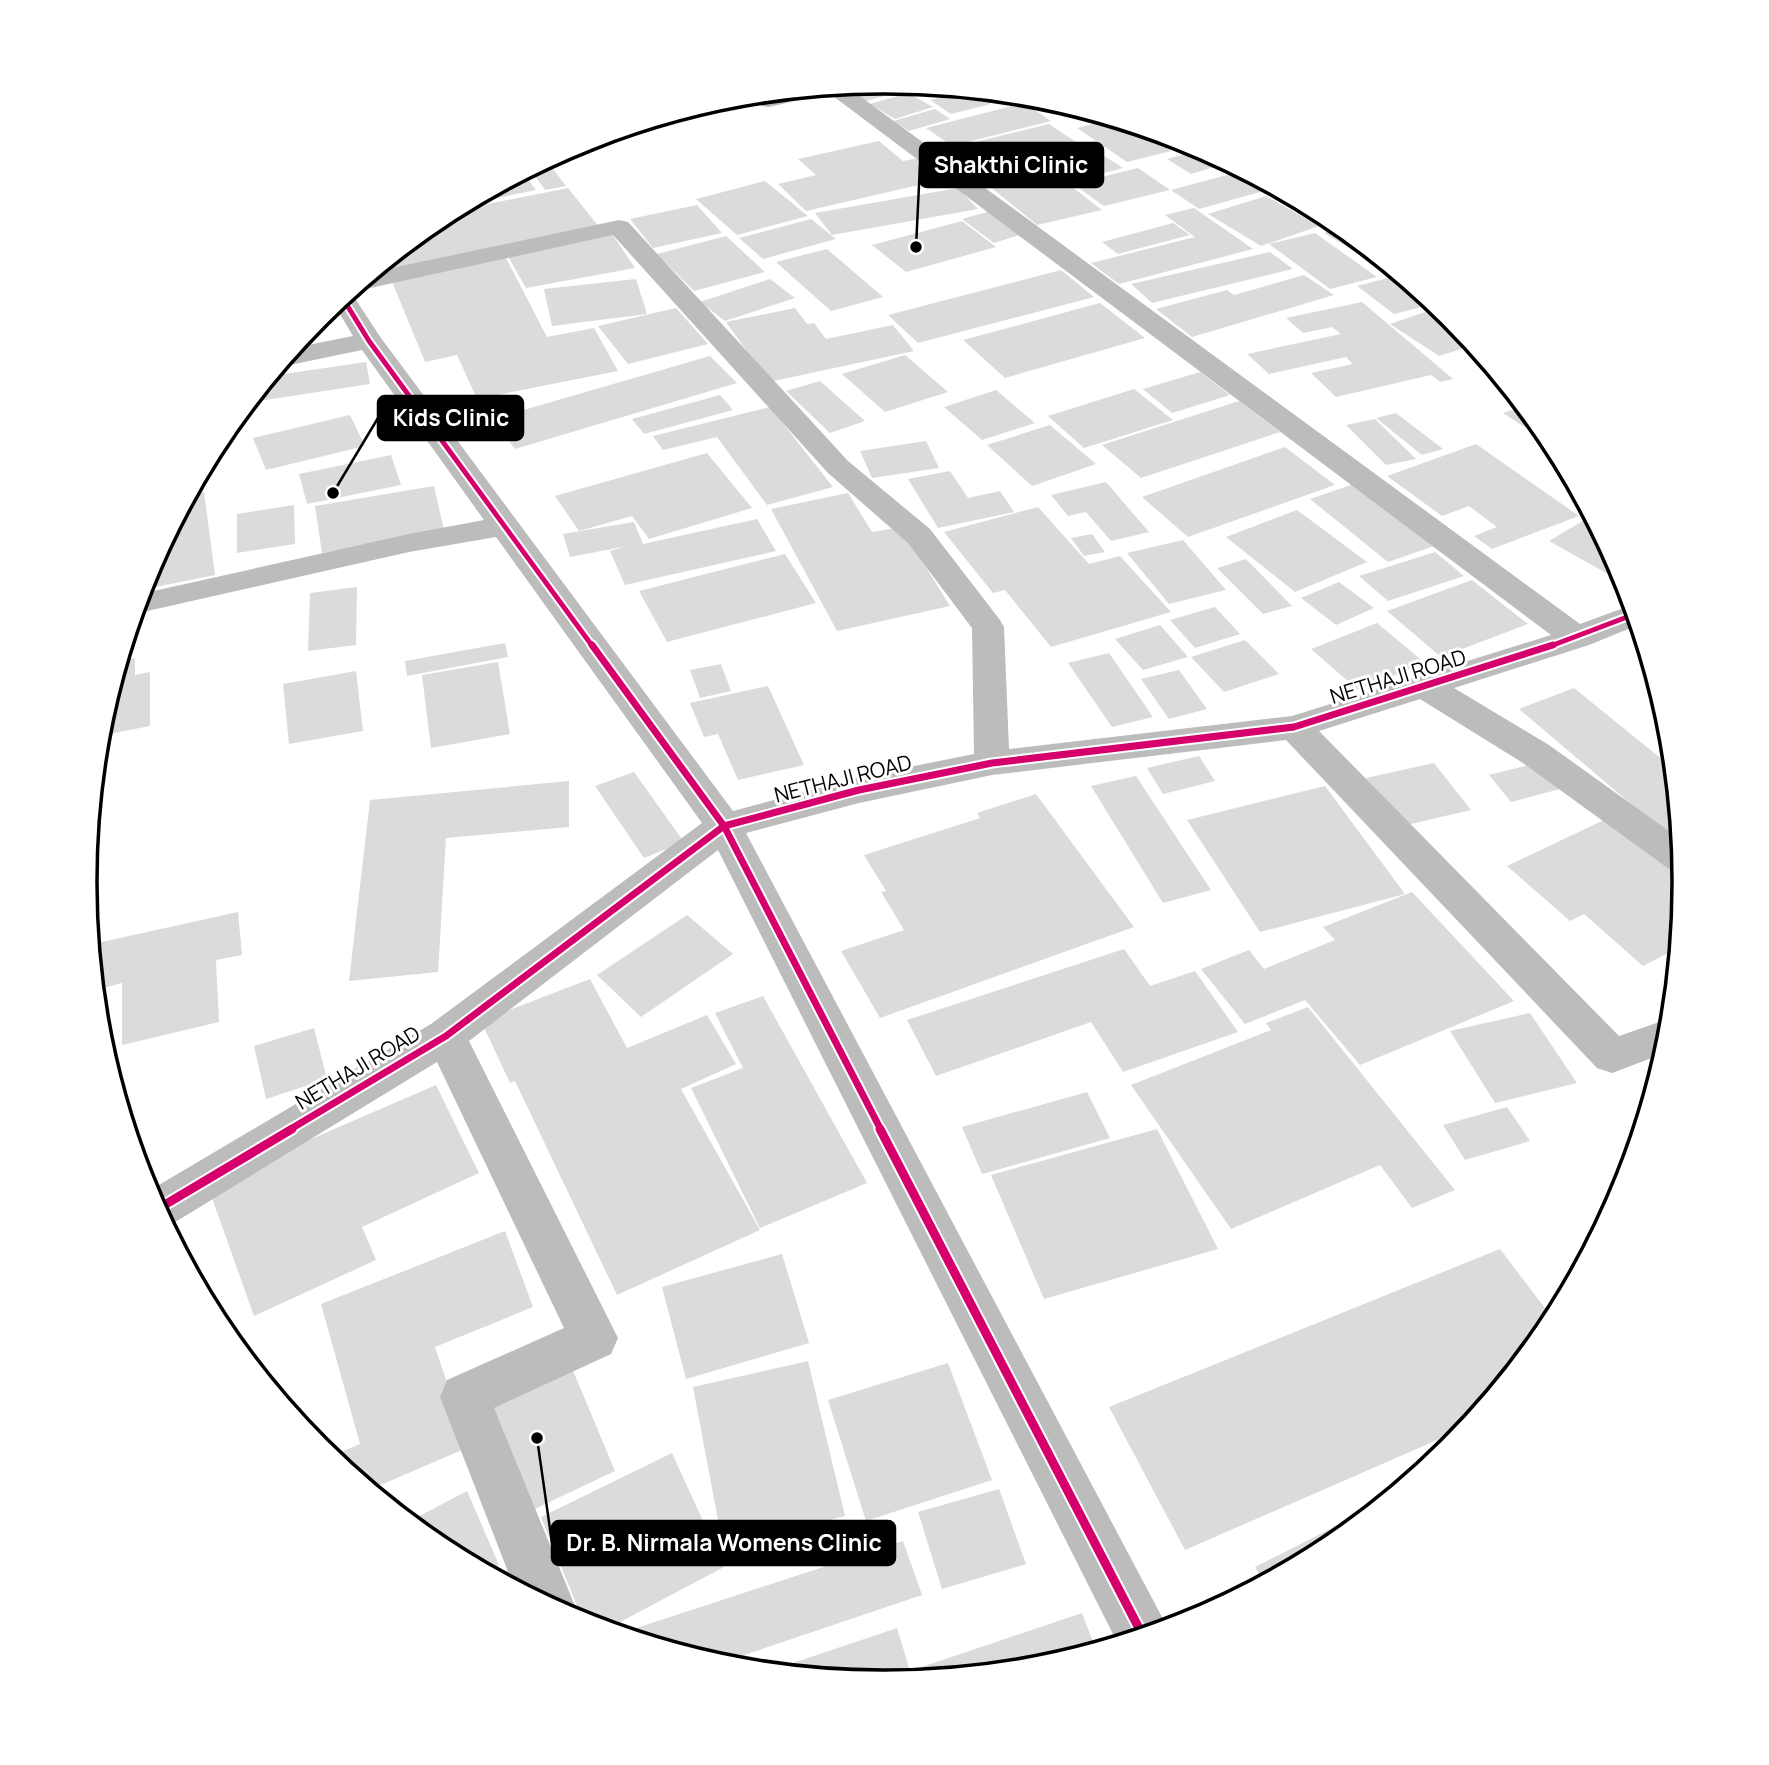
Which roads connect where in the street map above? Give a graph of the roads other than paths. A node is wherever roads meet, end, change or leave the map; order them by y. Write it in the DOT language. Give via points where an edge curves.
graph roads {
  1 [pos="845,96"];
  2 [pos="379,278"];
  3 [pos="348,306"];
  4 [pos="369,341"];
  5 [pos="299,355"];
  6 [pos="506,526"];
  7 [pos="148,602"];
  8 [pos="1627,617"];
  9 [pos="1577,638"];
  10 [pos="1426,687"];
  11 [pos="1294,727"];
  12 [pos="992,763"];
  13 [pos="724,826"];
  14 [pos="1671,851"];
  15 [pos="446,1037"];
  16 [pos="1656,1039"];
  17 [pos="166,1204"];
  18 [pos="542,1592"];
  19 [pos="1139,1629"];
  1 -- 9 [label="street"];
  2 -- 12 [label="street" via="619,227 838,467 919,536 988,627"];
  3 -- 4 [label="street"];
  4 -- 5 [label="street"];
  4 -- 6 [label="street"];
  6 -- 7 [label="street" via="409,543"];
  6 -- 13 [label="street"];
  8 -- 9 [label="street, NETHAJI ROAD"];
  9 -- 10 [label="street, NETHAJI ROAD"];
  10 -- 11 [label="street, NETHAJI ROAD"];
  10 -- 14 [label="street" via="1536,754"];
  11 -- 12 [label="street, NETHAJI ROAD"];
  11 -- 16 [label="street" via="1612,1055"];
  12 -- 13 [label="street, NETHAJI ROAD" via="859,790"];
  13 -- 15 [label="street, NETHAJI ROAD"];
  13 -- 19 [label="street"];
  15 -- 17 [label="street, NETHAJI ROAD"];
  15 -- 18 [label="street" via="594,1338 465,1397"];
}
